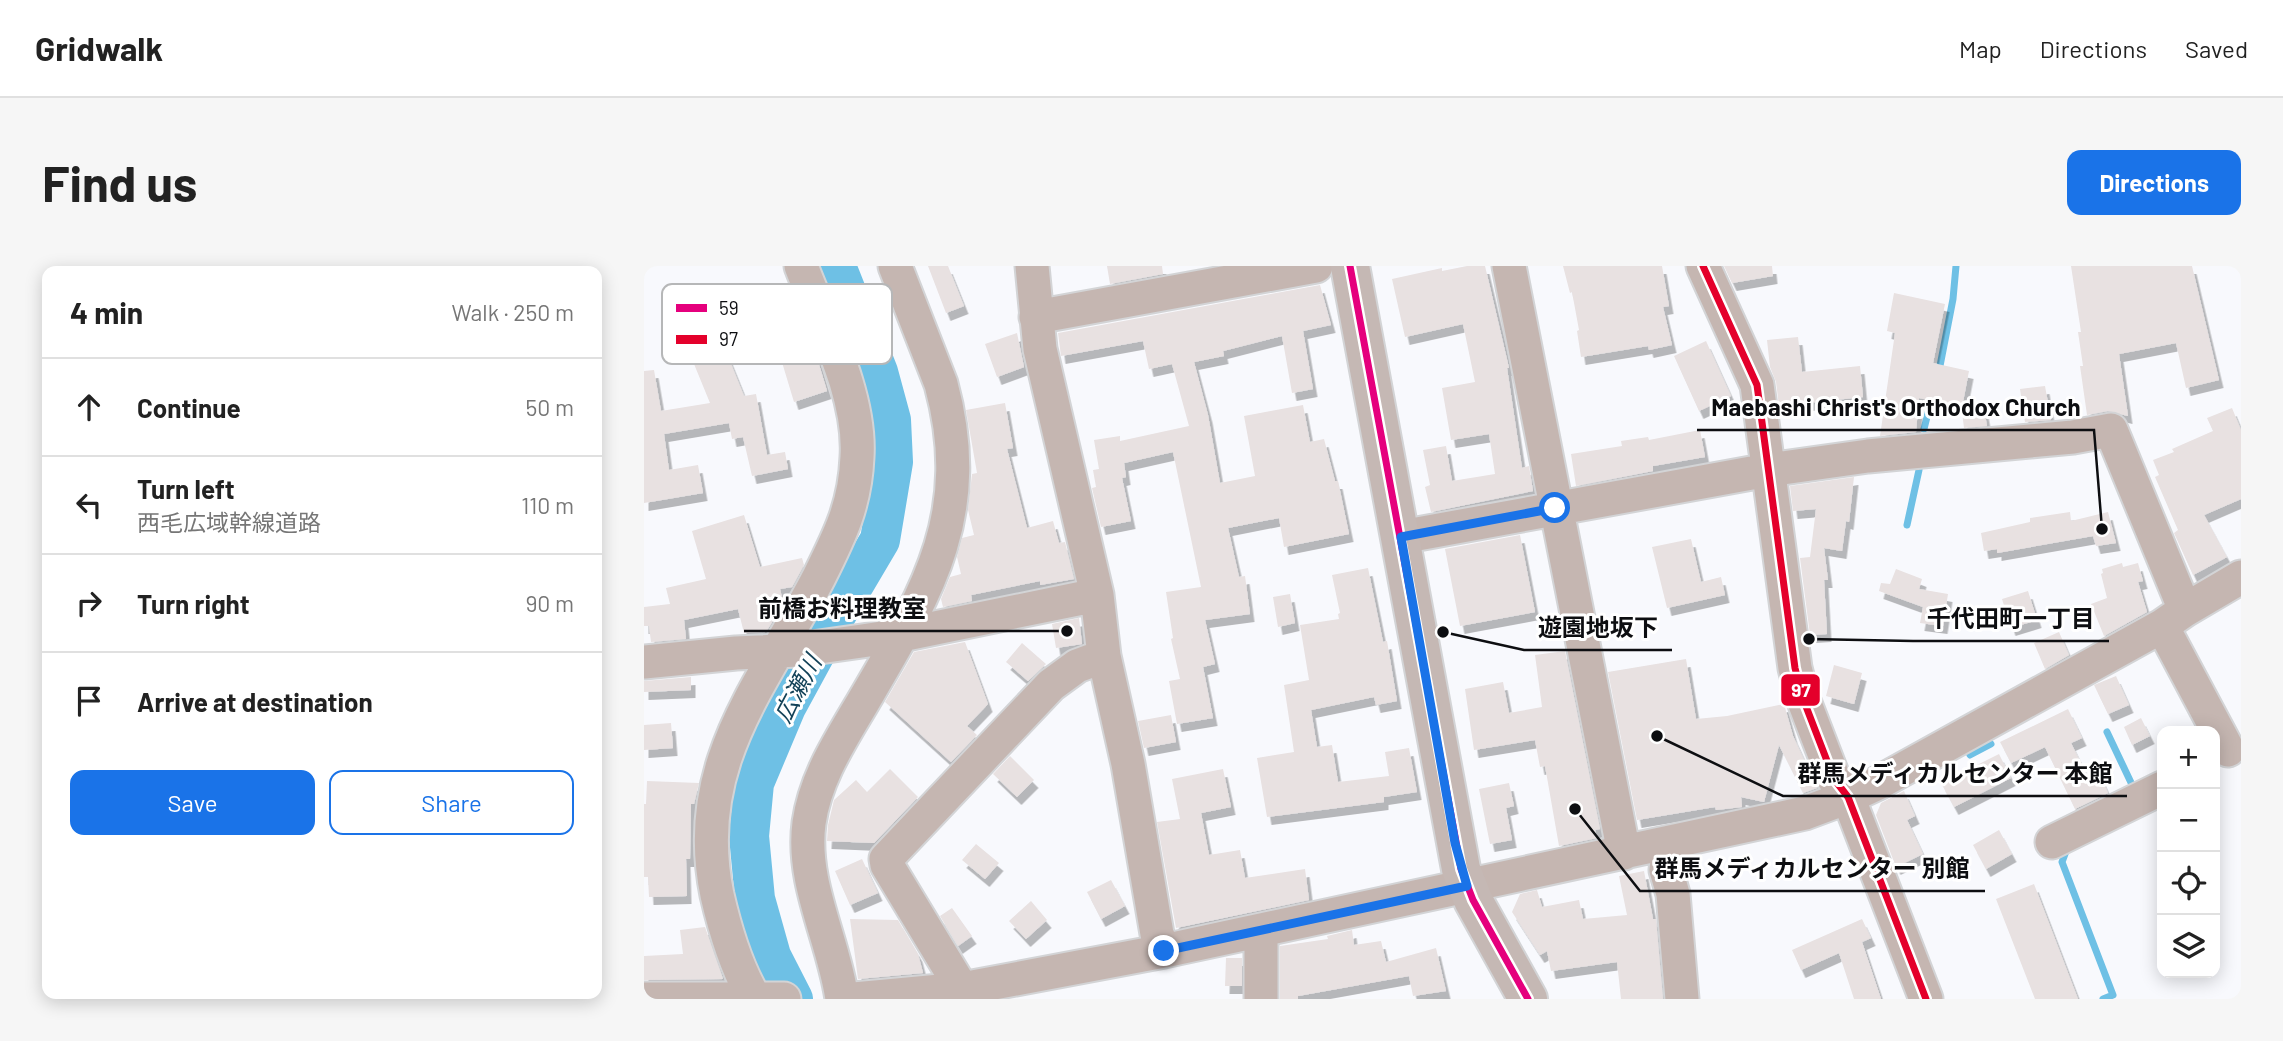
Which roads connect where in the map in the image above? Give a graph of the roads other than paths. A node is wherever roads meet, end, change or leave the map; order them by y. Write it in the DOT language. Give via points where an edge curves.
graph roads {
  1 [pos="801,266"];
  2 [pos="895,266"];
  3 [pos="1032,266"];
  4 [pos="1316,266"];
  5 [pos="1350,266"];
  6 [pos="1509,266"];
  7 [pos="1703,266"];
  8 [pos="808,284"];
  9 [pos="1036,317"];
  10 [pos="838,364"];
  11 [pos="1768,471"];
  12 [pos="1555,508"];
  13 [pos="1401,537"];
  14 [pos="2241,578"];
  15 [pos="1097,595"];
  16 [pos="2174,618"];
  17 [pos="901,635"];
  18 [pos="788,651"];
  19 [pos="1104,656"];
  20 [pos="644,662"];
  21 [pos="2228,749"];
  22 [pos="2160,789"];
  23 [pos="1849,797"];
  24 [pos="2052,842"];
  25 [pos="1669,844"];
  26 [pos="1624,853"];
  27 [pos="1467,886"];
  28 [pos="1261,931"];
  29 [pos="1164,951"];
  30 [pos="965,994"];
  31 [pos="644,999"];
  32 [pos="765,999"];
  33 [pos="842,999"];
  34 [pos="854,999"];
  35 [pos="1261,999"];
  36 [pos="1528,999"];
  37 [pos="1682,999"];
  38 [pos="1926,999"];
  1 -- 8 [label="street"];
  2 -- 17 [label="street" via="941,384 953,453 944,542"];
  3 -- 9 [label="street"];
  4 -- 9 [label="street"];
  5 -- 13 [label="main road"];
  6 -- 12 [label="street"];
  7 -- 11 [label="street" via="1758,385"];
  9 -- 15 [label="street"];
  10 -- 18 [label="street" via="858,429 855,482 846,523 798,618"];
  11 -- 12 [label="street"];
  11 -- 16 [label="street" via="2111,430"];
  11 -- 23 [label="street" via="1802,696 1834,779"];
  12 -- 13 [label="street"];
  12 -- 26 [label="street"];
  13 -- 27 [label="main road" via="1455,843"];
  14 -- 16 [label="street"];
  15 -- 17 [label="street"];
  15 -- 19 [label="street"];
  16 -- 21 [label="street"];
  16 -- 23 [label="street"];
  17 -- 18 [label="street"];
  17 -- 33 [label="street" via="831,755 808,825 808,864"];
  18 -- 20 [label="street"];
  18 -- 32 [label="street" via="738,723 723,759 710,844 732,949 747,986"];
  19 -- 29 [label="street"];
  19 -- 30 [label="street" via="1077,666 1051,685 886,859"];
  22 -- 24 [label="street"];
  23 -- 25 [label="street" via="1805,813"];
  23 -- 38 [label="street"];
  25 -- 26 [label="street"];
  25 -- 37 [label="street" via="1667,870 1674,894"];
  26 -- 27 [label="street"];
  27 -- 28 [label="street"];
  27 -- 36 [label="main road"];
  28 -- 29 [label="street"];
  28 -- 35 [label="street"];
  29 -- 30 [label="street"];
  30 -- 34 [label="street"];
  31 -- 32 [label="street"];
}
